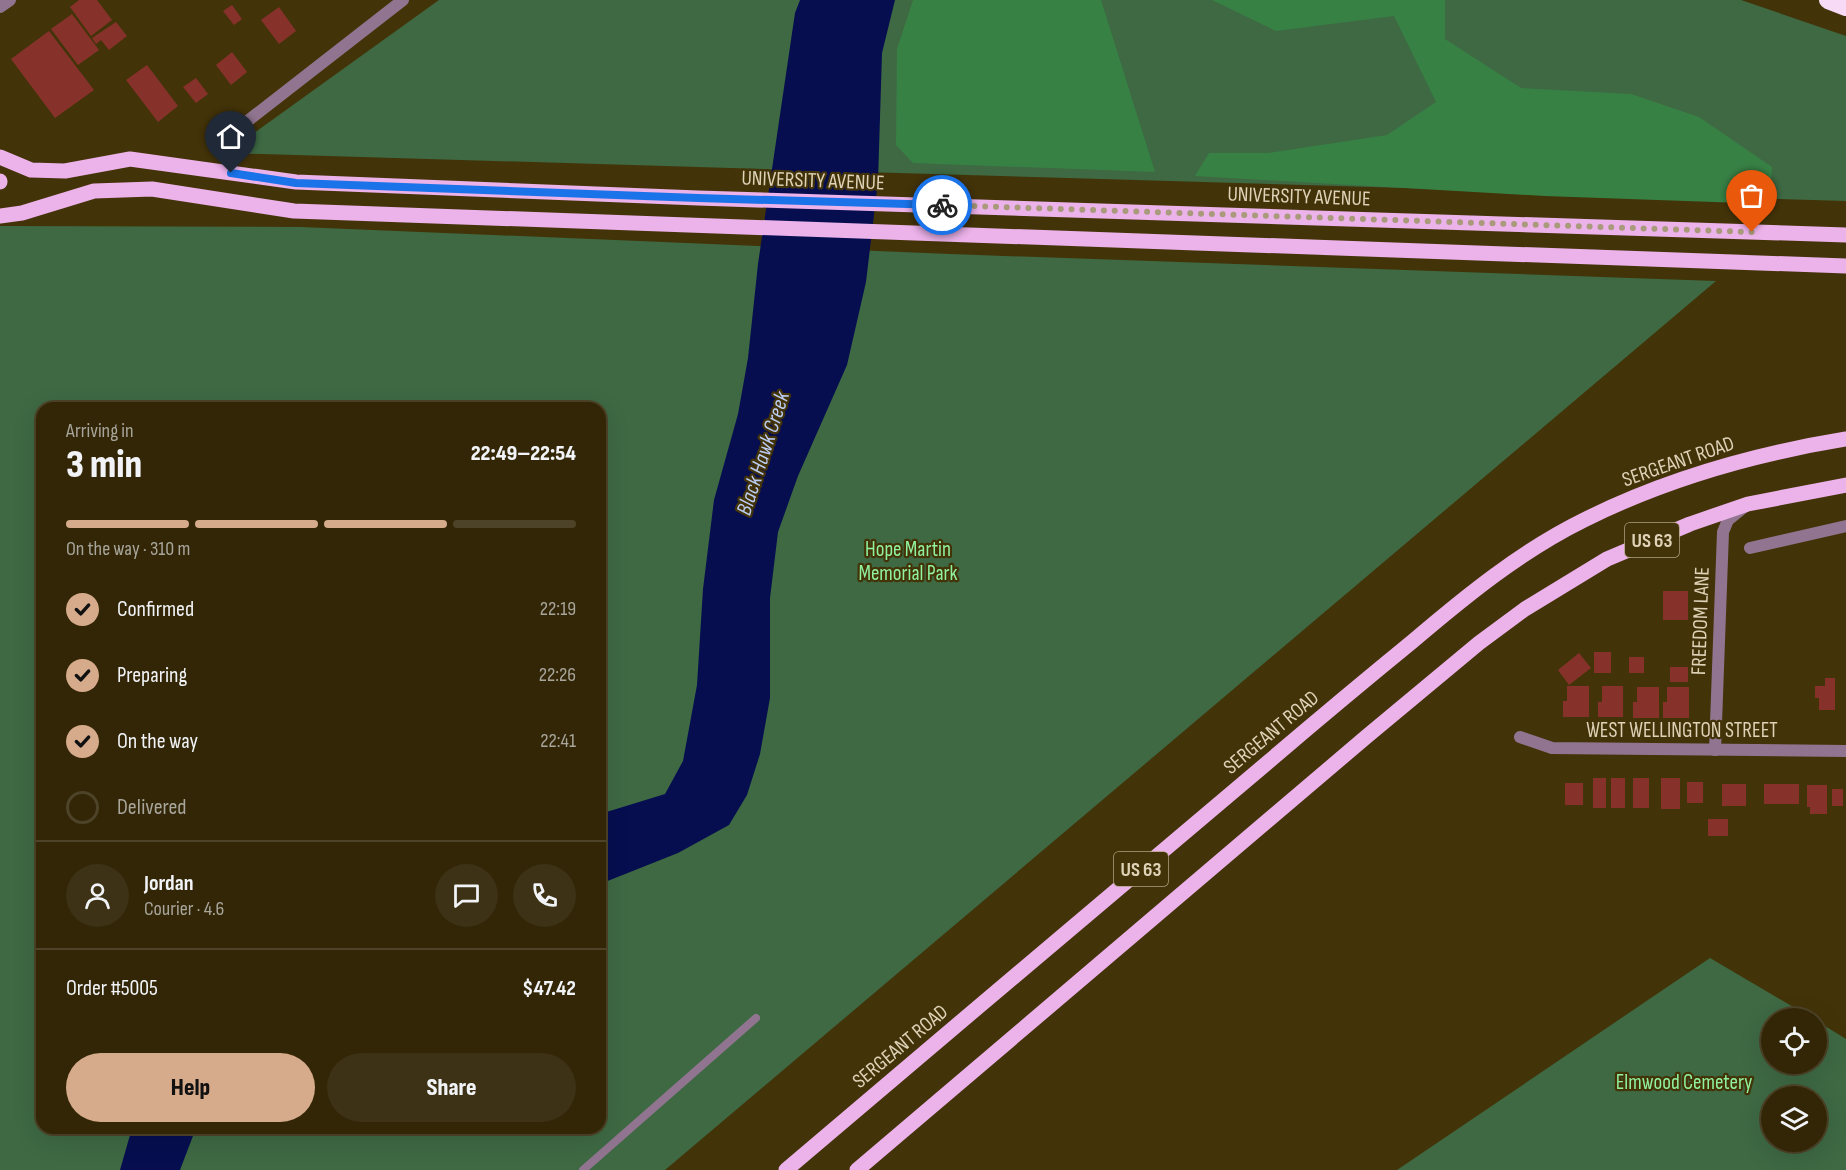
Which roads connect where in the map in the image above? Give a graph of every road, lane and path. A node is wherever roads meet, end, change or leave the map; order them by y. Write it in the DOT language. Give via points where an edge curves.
graph roads {
  1 [pos="10,0"];
  2 [pos="403,0"];
  3 [pos="1828,0"];
  4 [pos="0,7"];
  5 [pos="1846,8"];
  6 [pos="245,123"];
  7 [pos="0,157"];
  8 [pos="0,216"];
  9 [pos="1846,235"];
  10 [pos="1846,266"];
  11 [pos="1846,439"];
  12 [pos="1846,485"];
  13 [pos="1748,504"];
  14 [pos="1846,526"];
  15 [pos="1750,548"];
  16 [pos="1520,737"];
  17 [pos="1715,750"];
  18 [pos="1846,751"];
  19 [pos="756,1018"];
  20 [pos="583,1170"];
  21 [pos="786,1170"];
  22 [pos="857,1170"];
  1 -- 4 [label="street"];
  2 -- 6 [label="street"];
  3 -- 5 [label="highway"];
  7 -- 9 [label="main road, UNIVERSITY AVENUE" via="31,170 65,171 130,159 296,183"];
  8 -- 10 [label="main road" via="94,191 153,189 294,211"];
  11 -- 21 [label="main road, SERGEANT ROAD / US 63" via="1787,449 1671,481 1584,520 1498,573 1328,711"];
  12 -- 13 [label="main road, US 63"];
  13 -- 17 [label="street, FREEDOM LANE" via="1728,520 1723,532"];
  13 -- 22 [label="main road, US 63" via="1607,559 1567,581 1488,637"];
  14 -- 15 [label="street"];
  16 -- 17 [label="street, WEST WELLINGTON STREET" via="1552,748"];
  17 -- 18 [label="street, WEST WELLINGTON STREET"];
  19 -- 20 [label="lane"];
}
